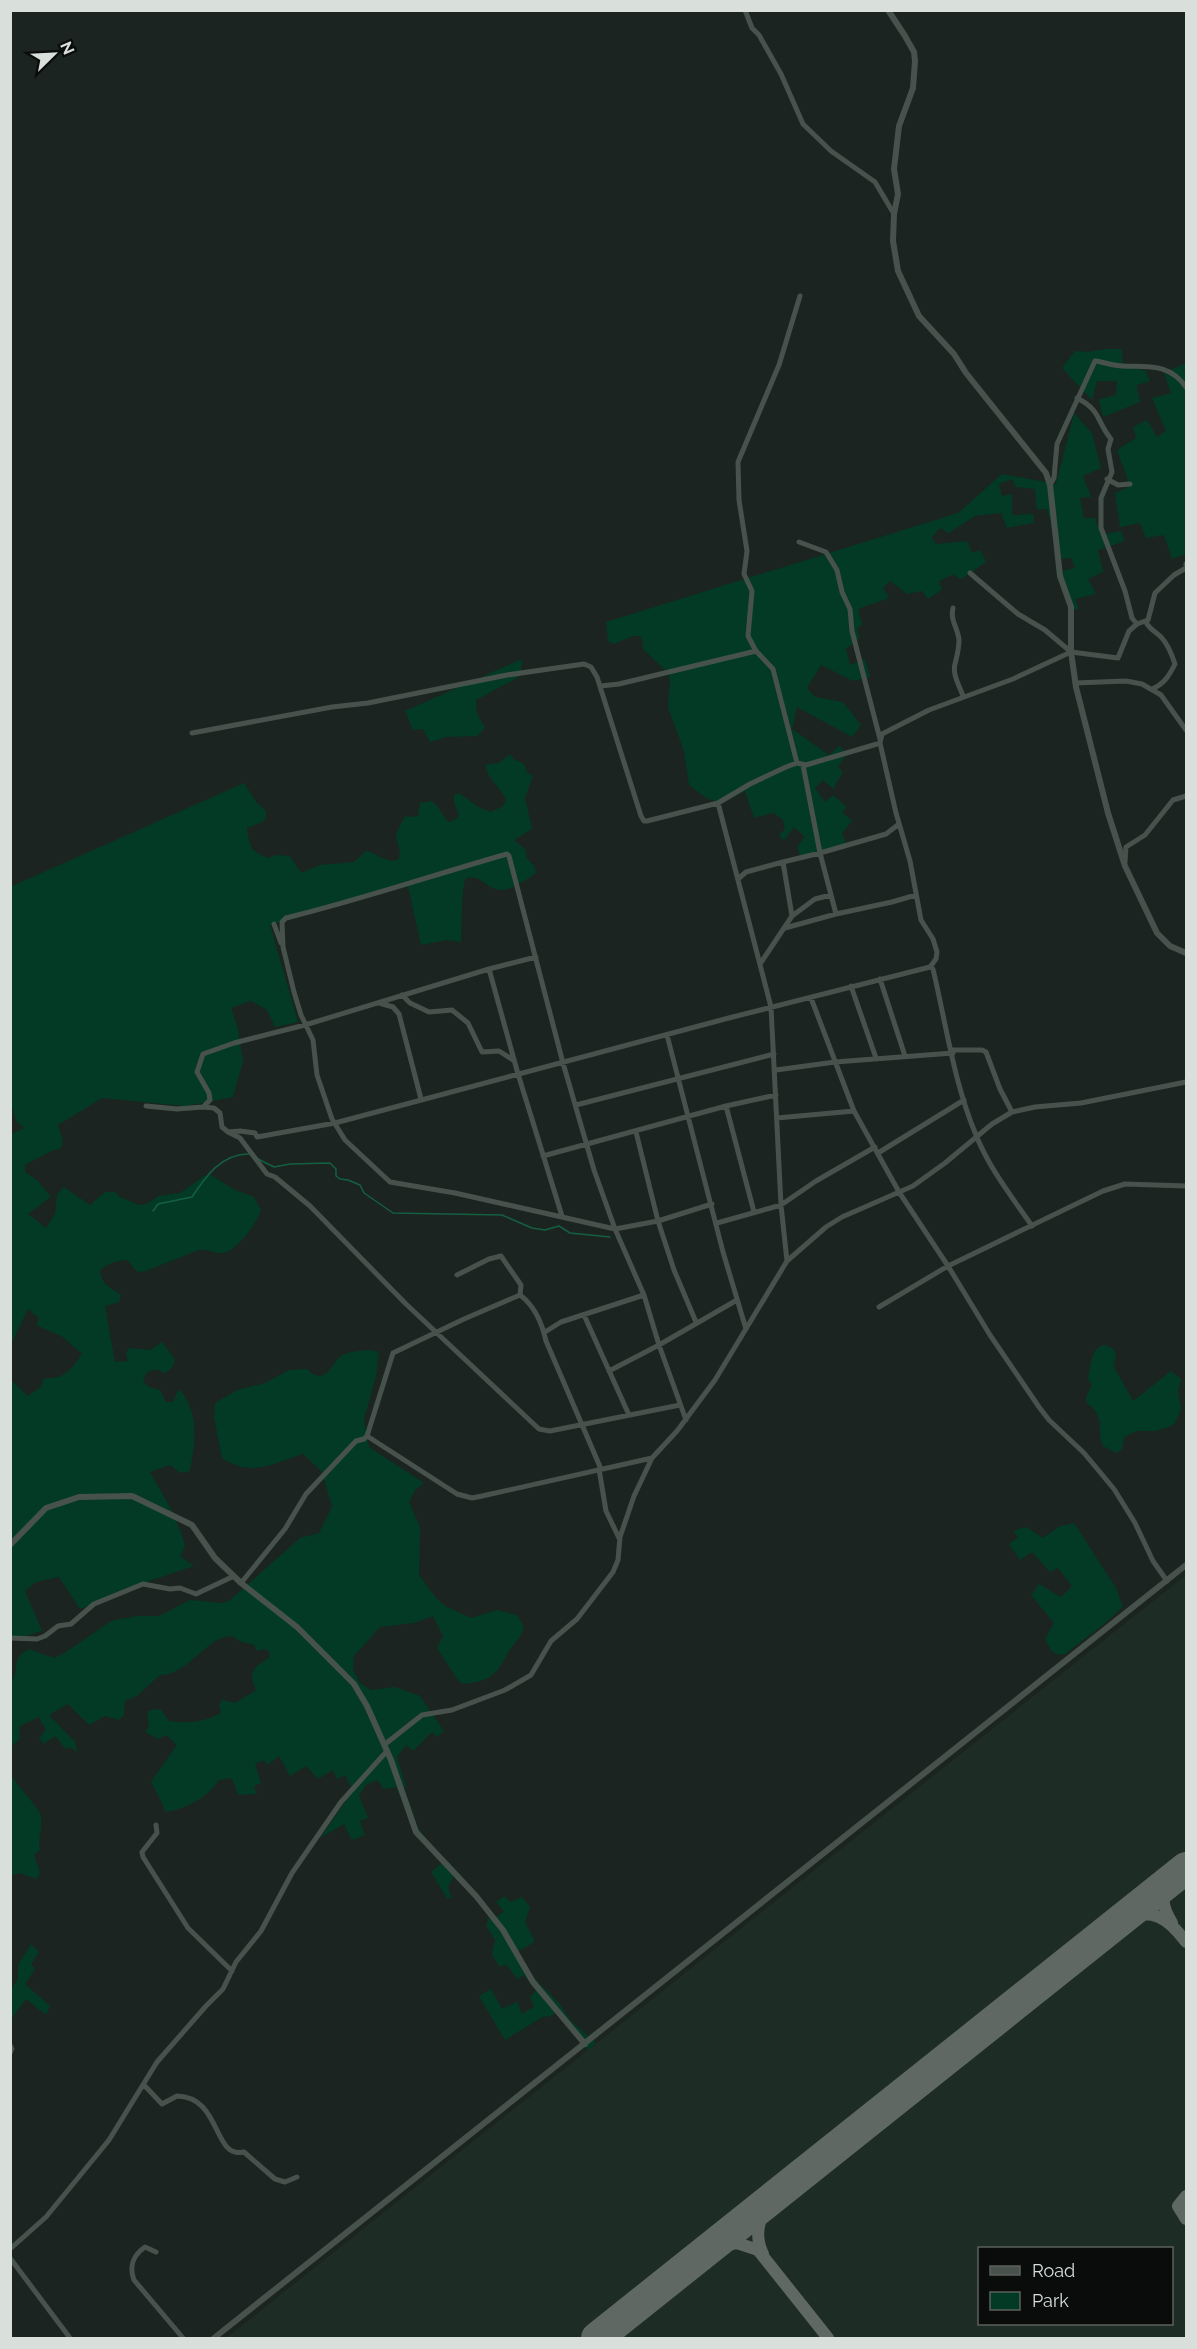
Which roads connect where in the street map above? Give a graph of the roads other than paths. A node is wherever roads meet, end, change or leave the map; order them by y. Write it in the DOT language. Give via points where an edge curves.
graph roads {
  1 [pos="745,10"];
  2 [pos="888,10"];
  3 [pos="894,214"];
  4 [pos="800,296"];
  5 [pos="1186,387"];
  6 [pos="1077,398"];
  7 [pos="1107,479"];
  8 [pos="1130,484"];
  9 [pos="1050,485"];
  10 [pos="799,542"];
  11 [pos="1186,564"];
  12 [pos="970,573"];
  13 [pos="953,608"];
  14 [pos="1146,622"];
  15 [pos="1137,624"];
  16 [pos="756,651"];
  17 [pos="1071,652"];
  18 [pos="1075,683"];
  19 [pos="601,686"];
  20 [pos="1152,689"];
  21 [pos="963,696"];
  22 [pos="1186,730"];
  23 [pos="192,733"];
  24 [pos="881,742"];
  25 [pos="800,764"];
  26 [pos="1186,796"];
  27 [pos="718,803"];
  28 [pos="899,824"];
  29 [pos="820,853"];
  30 [pos="783,862"];
  31 [pos="1125,866"];
  32 [pos="738,879"];
  33 [pos="831,895"];
  34 [pos="916,895"];
  35 [pos="836,914"];
  36 [pos="792,916"];
  37 [pos="274,924"];
  38 [pos="784,928"];
  39 [pos="283,948"];
  40 [pos="1186,953"];
  41 [pos="536,957"];
  42 [pos="760,964"];
  43 [pos="930,967"];
  44 [pos="489,969"];
  45 [pos="880,979"];
  46 [pos="851,986"];
  47 [pos="402,995"];
  48 [pos="811,998"];
  49 [pos="375,1004"];
  50 [pos="771,1007"];
  51 [pos="305,1025"];
  52 [pos="667,1035"];
  53 [pos="952,1051"];
  54 [pos="774,1054"];
  55 [pos="905,1056"];
  56 [pos="876,1058"];
  57 [pos="514,1061"];
  58 [pos="835,1062"];
  59 [pos="563,1063"];
  60 [pos="776,1070"];
  61 [pos="518,1074"];
  62 [pos="680,1078"];
  63 [pos="1186,1082"];
  64 [pos="776,1095"];
  65 [pos="421,1099"];
  66 [pos="964,1100"];
  67 [pos="576,1105"];
  68 [pos="146,1106"];
  69 [pos="726,1106"];
  70 [pos="203,1107"];
  71 [pos="854,1110"];
  72 [pos="1012,1112"];
  73 [pos="687,1117"];
  74 [pos="777,1118"];
  75 [pos="335,1123"];
  76 [pos="228,1132"];
  77 [pos="636,1132"];
  78 [pos="976,1136"];
  79 [pos="588,1143"];
  80 [pos="876,1150"];
  81 [pos="543,1156"];
  82 [pos="1186,1186"];
  83 [pos="898,1192"];
  84 [pos="712,1204"];
  85 [pos="781,1205"];
  86 [pos="754,1212"];
  87 [pos="562,1216"];
  88 [pos="658,1221"];
  89 [pos="717,1223"];
  90 [pos="1032,1226"];
  91 [pos="615,1229"];
  92 [pos="787,1261"];
  93 [pos="948,1266"];
  94 [pos="457,1275"];
  95 [pos="520,1295"];
  96 [pos="644,1295"];
  97 [pos="737,1300"];
  98 [pos="879,1307"];
  99 [pos="584,1315"];
  100 [pos="696,1322"];
  101 [pos="746,1329"];
  102 [pos="545,1332"];
  103 [pos="437,1333"];
  104 [pos="659,1345"];
  105 [pos="609,1371"];
  106 [pos="680,1405"];
  107 [pos="629,1415"];
  108 [pos="686,1420"];
  109 [pos="582,1425"];
  110 [pos="367,1436"];
  111 [pos="652,1458"];
  112 [pos="600,1469"];
  113 [pos="620,1539"];
  114 [pos="10,1545"];
  115 [pos="1186,1565"];
  116 [pos="234,1576"];
  117 [pos="1167,1581"];
  118 [pos="241,1583"];
  119 [pos="10,1638"];
  120 [pos="386,1748"];
  121 [pos="156,1825"];
  122 [pos="232,1971"];
  123 [pos="585,2044"];
  124 [pos="10,2045"];
  125 [pos="10,2053"];
  126 [pos="144,2085"];
  127 [pos="297,2177"];
  128 [pos="10,2249"];
  129 [pos="156,2252"];
  130 [pos="10,2258"];
  131 [pos="70,2338"];
  132 [pos="183,2338"];
  133 [pos="214,2338"];
  1 -- 3 [label="street" via="781,74 803,124 831,151 875,182"];
  2 -- 3 [label="street" via="915,61 913,88 899,126"];
  3 -- 9 [label="street" via="898,271 915,310 1044,468"];
  4 -- 16 [label="street" via="779,364 738,462 747,551 744,574 752,591 748,636"];
  5 -- 6 [label="street" via="1175,373 1154,366 1095,361"];
  6 -- 7 [label="street" via="1095,410 1111,439 1108,449 1112,472"];
  6 -- 9 [label="street" via="1057,444"];
  7 -- 8 [label="street" via="1118,485"];
  7 -- 15 [label="street" via="1101,498 1101,528"];
  9 -- 17 [label="street" via="1060,576 1071,604"];
  10 -- 24 [label="street" via="826,552 837,570"];
  11 -- 14 [label="street" via="1155,593"];
  12 -- 17 [label="street"];
  13 -- 21 [label="street" via="952,620 959,642 954,666"];
  14 -- 15 [label="street"];
  14 -- 20 [label="street" via="1162,638 1175,664 1160,686"];
  15 -- 17 [label="street" via="1125,636 1118,658"];
  16 -- 19 [label="street"];
  16 -- 25 [label="street" via="773,669"];
  17 -- 18 [label="street"];
  17 -- 21 [label="street"];
  18 -- 20 [label="street" via="1126,681"];
  18 -- 31 [label="street"];
  19 -- 23 [label="street" via="591,667 577,664"];
  19 -- 27 [label="street" via="644,820"];
  20 -- 22 [label="street" via="1161,695"];
  21 -- 24 [label="street" via="888,730 882,734"];
  24 -- 25 [label="street" via="850,754"];
  24 -- 28 [label="street"];
  25 -- 27 [label="street" via="750,784"];
  25 -- 29 [label="street"];
  26 -- 31 [label="street" via="1173,800 1145,835 1126,847"];
  27 -- 32 [label="street"];
  28 -- 29 [label="street" via="886,834"];
  28 -- 34 [label="street"];
  29 -- 30 [label="street"];
  29 -- 33 [label="street"];
  30 -- 32 [label="street" via="746,872"];
  30 -- 36 [label="street"];
  31 -- 40 [label="street" via="1157,933 1170,946"];
  32 -- 42 [label="street"];
  33 -- 35 [label="street"];
  33 -- 36 [label="street" via="815,899"];
  34 -- 35 [label="street"];
  34 -- 43 [label="street" via="921,921 937,952"];
  35 -- 38 [label="street"];
  36 -- 38 [label="street"];
  37 -- 39 [label="street"];
  38 -- 42 [label="street"];
  39 -- 41 [label="street" via="282,922 286,918 507,854"];
  39 -- 51 [label="street"];
  41 -- 44 [label="street"];
  41 -- 59 [label="street"];
  42 -- 50 [label="street"];
  43 -- 45 [label="street"];
  43 -- 53 [label="street"];
  44 -- 47 [label="street"];
  44 -- 57 [label="street"];
  45 -- 46 [label="street"];
  45 -- 55 [label="street"];
  46 -- 48 [label="street"];
  46 -- 56 [label="street"];
  47 -- 49 [label="street"];
  47 -- 57 [label="street" via="429,1012 452,1010 468,1023 482,1052 499,1051"];
  48 -- 50 [label="street"];
  48 -- 58 [label="street"];
  49 -- 51 [label="street"];
  49 -- 65 [label="street" via="393,1006 399,1014"];
  50 -- 52 [label="street"];
  50 -- 54 [label="street"];
  51 -- 70 [label="street" via="203,1054 197,1072 210,1100"];
  51 -- 75 [label="street" via="313,1040 317,1075"];
  52 -- 59 [label="street"];
  52 -- 62 [label="street"];
  53 -- 55 [label="street"];
  53 -- 66 [label="street"];
  53 -- 72 [label="street" via="986,1052"];
  54 -- 60 [label="street"];
  54 -- 62 [label="street"];
  55 -- 56 [label="street"];
  56 -- 58 [label="street"];
  57 -- 61 [label="street"];
  58 -- 60 [label="street"];
  58 -- 71 [label="street"];
  59 -- 61 [label="street"];
  59 -- 67 [label="street"];
  60 -- 64 [label="street"];
  61 -- 65 [label="street"];
  61 -- 81 [label="street"];
  62 -- 67 [label="street"];
  62 -- 73 [label="street"];
  63 -- 72 [label="street"];
  64 -- 69 [label="street"];
  64 -- 74 [label="street"];
  65 -- 75 [label="street"];
  66 -- 78 [label="street"];
  66 -- 80 [label="street"];
  67 -- 79 [label="street"];
  68 -- 70 [label="street"];
  69 -- 73 [label="street"];
  69 -- 86 [label="street"];
  70 -- 76 [label="street" via="220,1113 222,1127"];
  71 -- 74 [label="street"];
  71 -- 80 [label="street"];
  72 -- 78 [label="street"];
  73 -- 77 [label="street"];
  73 -- 84 [label="street"];
  74 -- 85 [label="street"];
  75 -- 76 [label="street" via="269,1137"];
  75 -- 87 [label="street" via="345,1140 390,1182"];
  76 -- 103 [label="street" via="240,1138 267,1174 310,1206"];
  77 -- 79 [label="street"];
  77 -- 88 [label="street"];
  78 -- 83 [label="street" via="945,1162"];
  78 -- 90 [label="street"];
  79 -- 81 [label="street"];
  79 -- 91 [label="street"];
  80 -- 83 [label="street"];
  80 -- 85 [label="street" via="816,1181"];
  81 -- 87 [label="street"];
  82 -- 90 [label="street" via="1122,1184"];
  83 -- 92 [label="street" via="834,1222"];
  83 -- 93 [label="street"];
  84 -- 88 [label="street"];
  84 -- 89 [label="street"];
  85 -- 86 [label="street"];
  85 -- 92 [label="street"];
  86 -- 89 [label="street"];
  87 -- 91 [label="street"];
  88 -- 91 [label="street"];
  88 -- 100 [label="street"];
  89 -- 97 [label="street"];
  90 -- 93 [label="street"];
  91 -- 96 [label="street"];
  92 -- 101 [label="street"];
  93 -- 98 [label="street"];
  93 -- 117 [label="street" via="1039,1407 1114,1489"];
  94 -- 95 [label="street" via="501,1256 521,1285"];
  95 -- 102 [label="street" via="532,1306"];
  95 -- 103 [label="street"];
  96 -- 99 [label="street"];
  96 -- 104 [label="street"];
  97 -- 100 [label="street"];
  97 -- 101 [label="street"];
  99 -- 102 [label="street"];
  99 -- 105 [label="street"];
  100 -- 104 [label="street"];
  101 -- 108 [label="street"];
  102 -- 109 [label="street"];
  103 -- 109 [label="street" via="539,1429 550,1431"];
  103 -- 110 [label="street" via="393,1353"];
  104 -- 105 [label="street"];
  104 -- 106 [label="street"];
  105 -- 107 [label="street"];
  106 -- 107 [label="street"];
  106 -- 108 [label="street"];
  107 -- 109 [label="street"];
  108 -- 111 [label="street"];
  109 -- 112 [label="street"];
  110 -- 112 [label="street" via="464,1497 506,1492"];
  110 -- 118 [label="street" via="356,1442 306,1494 285,1529"];
  111 -- 112 [label="street"];
  111 -- 113 [label="street"];
  112 -- 113 [label="street" via="606,1511"];
  113 -- 120 [label="street" via="613,1572 577,1619 551,1641 531,1675 505,1690 452,1710 422,1715"];
  114 -- 116 [label="street" via="51,1506 79,1497 128,1495 189,1522"];
  115 -- 117 [label="street"];
  116 -- 118 [label="street"];
  116 -- 119 [label="street" via="196,1594 143,1584 94,1604 71,1623 58,1626 45,1636"];
  117 -- 123 [label="street"];
  118 -- 120 [label="street" via="297,1627 352,1682"];
  120 -- 122 [label="street" via="341,1802"];
  120 -- 123 [label="street" via="416,1832 482,1902 533,1982"];
  121 -- 122 [label="street" via="157,1833 146,1845 143,1857 188,1928"];
  122 -- 126 [label="street" via="223,1989 168,2049"];
  123 -- 133 [label="street"];
  124 -- 125 [label="street"];
  126 -- 127 [label="street" via="162,2104 177,2096 196,2100 209,2113 224,2144 232,2151 244,2152 275,2179 285,2182"];
  126 -- 128 [label="street" via="109,2140 46,2217"];
  129 -- 132 [label="street" via="145,2247 130,2271"];
  130 -- 131 [label="street"];
}
